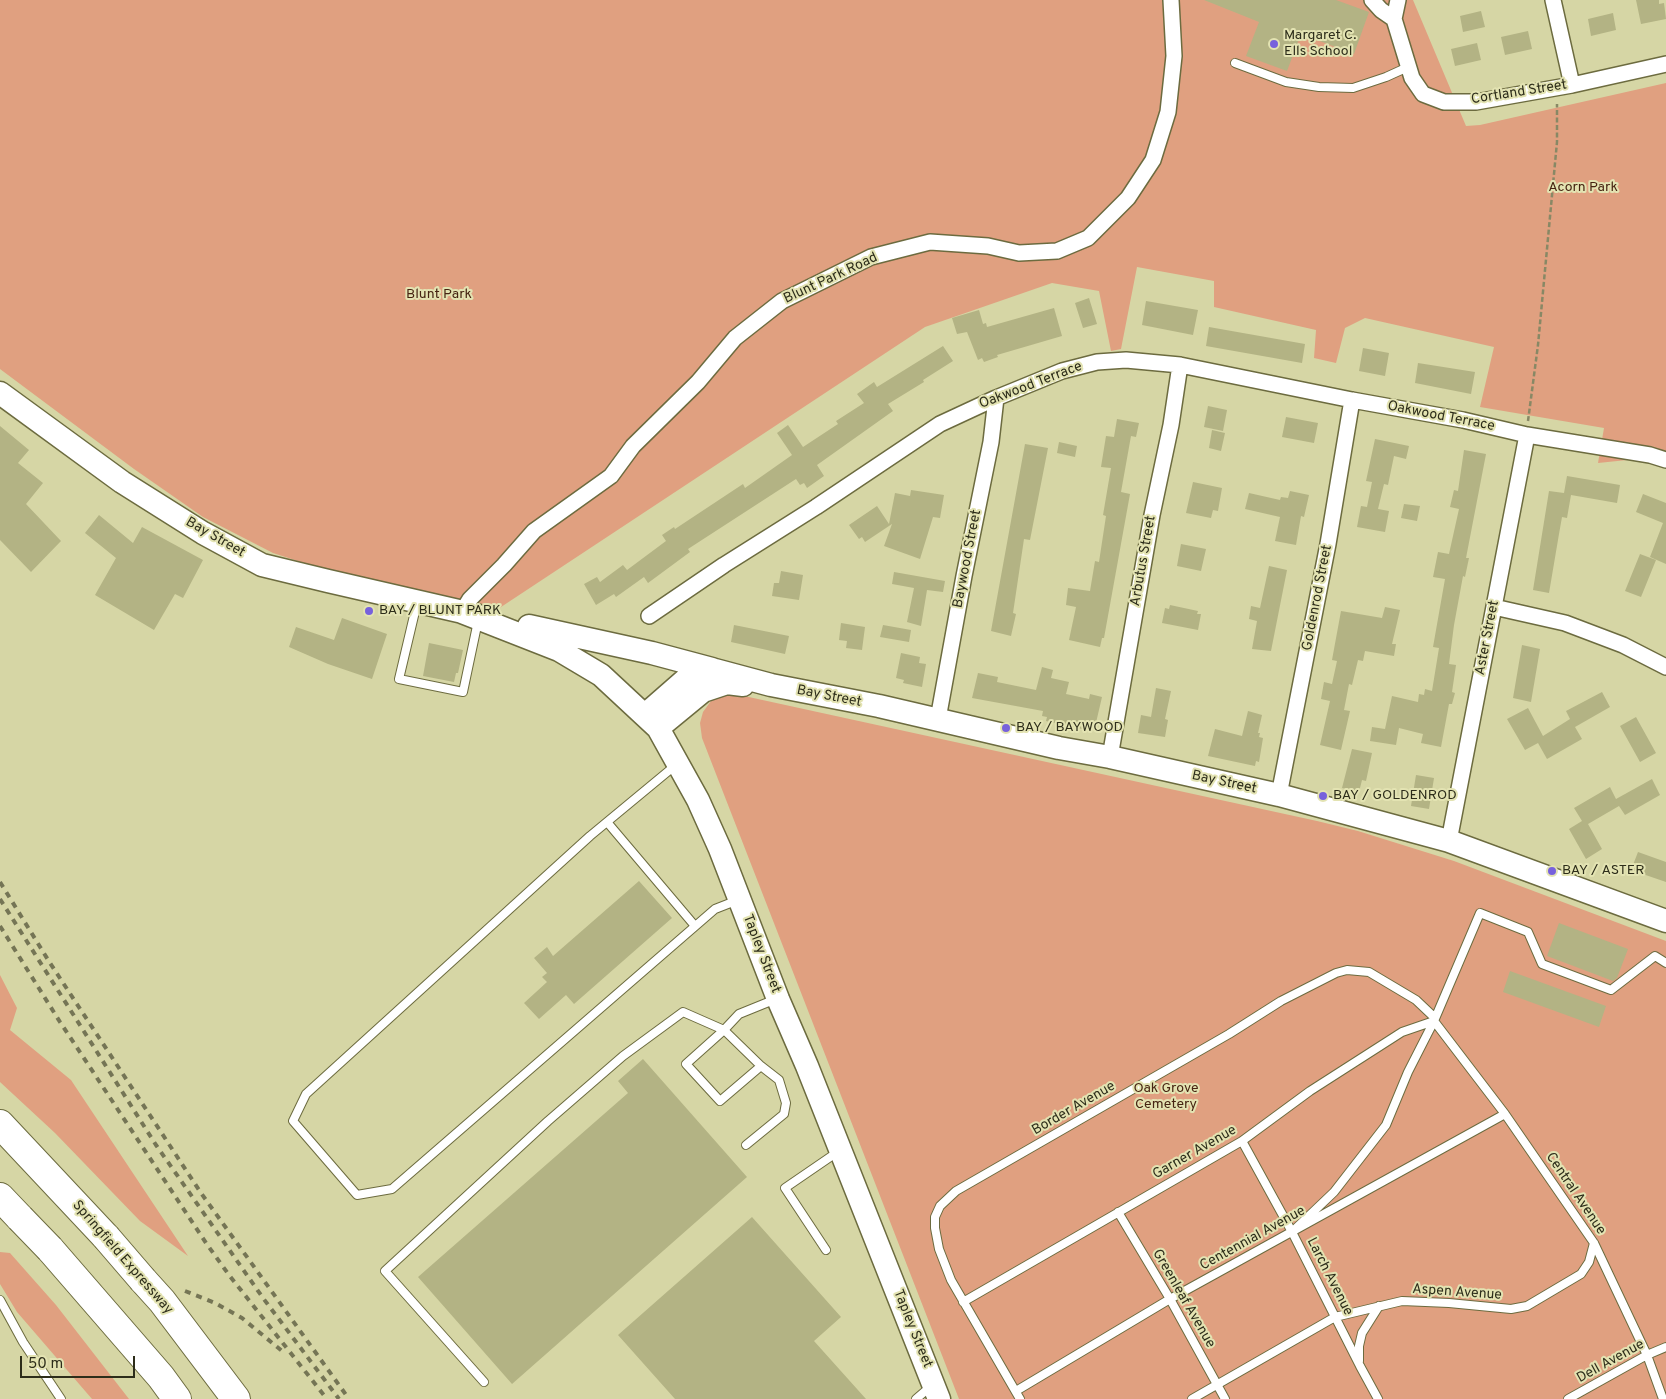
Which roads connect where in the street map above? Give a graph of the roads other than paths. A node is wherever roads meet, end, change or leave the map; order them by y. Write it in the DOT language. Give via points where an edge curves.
graph roads {
  1 [pos="1171,0"];
  2 [pos="1372,0"];
  3 [pos="1398,0"];
  4 [pos="1553,0"];
  5 [pos="1394,19"];
  6 [pos="1235,63"];
  7 [pos="1666,64"];
  8 [pos="1408,67"];
  9 [pos="1572,85"];
  10 [pos="1180,365"];
  11 [pos="0,393"];
  12 [pos="996,398"];
  13 [pos="1352,400"];
  14 [pos="1526,435"];
  15 [pos="1666,460"];
  16 [pos="418,601"];
  17 [pos="1494,608"];
  18 [pos="470,615"];
  19 [pos="649,616"];
  20 [pos="1666,667"];
  21 [pos="715,670"];
  22 [pos="771,685"];
  23 [pos="938,719"];
  24 [pos="651,721"];
  25 [pos="1110,758"];
  26 [pos="678,763"];
  27 [pos="1279,794"];
  28 [pos="607,822"];
  29 [pos="1449,841"];
  30 [pos="741,899"];
  31 [pos="1666,921"];
  32 [pos="695,926"];
  33 [pos="1666,963"];
  34 [pos="778,998"];
  35 [pos="1435,1020"];
  36 [pos="724,1030"];
  37 [pos="761,1066"];
  38 [pos="1505,1114"];
  39 [pos="0,1124"];
  40 [pos="1242,1141"];
  41 [pos="746,1144"];
  42 [pos="840,1150"];
  43 [pos="0,1197"];
  44 [pos="1118,1212"];
  45 [pos="1292,1232"];
  46 [pos="1594,1243"];
  47 [pos="826,1250"];
  48 [pos="1170,1299"];
  49 [pos="0,1300"];
  50 [pos="963,1302"];
  51 [pos="1379,1306"];
  52 [pos="1335,1317"];
  53 [pos="1666,1347"];
  54 [pos="1647,1355"];
  55 [pos="1360,1366"];
  56 [pos="484,1382"];
  57 [pos="1217,1384"];
  58 [pos="936,1391"];
  59 [pos="1016,1392"];
  60 [pos="61,1399"];
  61 [pos="176,1399"];
  62 [pos="236,1399"];
  63 [pos="916,1399"];
  64 [pos="1020,1399"];
  65 [pos="1192,1399"];
  66 [pos="1225,1399"];
  67 [pos="1378,1399"];
  68 [pos="1568,1399"];
  69 [pos="1663,1399"];
  1 -- 18 [label="street, Blunt Park Road" via="1174,56 1168,112 1153,160 1128,198 1088,238 1057,251 1018,253 988,246 930,242 871,257 782,301 736,338 698,382 633,446 610,476 534,531 470,599"];
  2 -- 5 [label="street"];
  3 -- 5 [label="street, Cortland Street"];
  4 -- 9 [label="street"];
  5 -- 8 [label="street, Cortland Street"];
  6 -- 8 [label="lane" via="1286,82 1319,88 1353,88"];
  7 -- 9 [label="street, Cortland Street"];
  8 -- 9 [label="street, Cortland Street" via="1423,94 1444,102 1476,102"];
  10 -- 12 [label="street, Oakwood Terrace" via="1126,360 1096,362 1062,371"];
  10 -- 13 [label="street, Oakwood Terrace"];
  10 -- 25 [label="street, Arbutus Street"];
  11 -- 16 [label="main road, Bay Street" via="122,482 203,533 262,565"];
  12 -- 19 [label="street, Oakwood Terrace" via="940,424"];
  12 -- 23 [label="street, Baywood Street" via="991,442"];
  13 -- 14 [label="street, Oakwood Terrace"];
  13 -- 27 [label="street, Goldenrod Street"];
  14 -- 15 [label="street, Oakwood Terrace"];
  14 -- 17 [label="street, Aster Street"];
  16 -- 18 [label="main road, Bay Street"];
  16 -- 18 [label="lane" via="399,679 463,692"];
  17 -- 20 [label="street" via="1565,623 1623,645"];
  17 -- 29 [label="street, Aster Street"];
  18 -- 21 [label="main road" via="652,653"];
  18 -- 24 [label="main road, Tapley Street" via="559,650 601,675"];
  21 -- 22 [label="main road, Bay Street"];
  21 -- 24 [label="main road, Bay Street" via="693,673"];
  22 -- 23 [label="main road, Bay Street"];
  22 -- 24 [label="main road, Bay Street" via="727,683 715,686"];
  23 -- 25 [label="main road, Bay Street"];
  24 -- 26 [label="main road, Tapley Street"];
  25 -- 27 [label="main road, Bay Street"];
  26 -- 28 [label="lane"];
  26 -- 30 [label="main road, Tapley Street" via="698,800"];
  27 -- 29 [label="main road, Bay Street"];
  28 -- 32 [label="lane"];
  28 -- 32 [label="lane" via="306,1094 293,1121 358,1195 392,1189"];
  29 -- 31 [label="main road, Bay Street"];
  30 -- 32 [label="lane" via="715,909"];
  30 -- 34 [label="main road, Tapley Street"];
  33 -- 35 [label="lane" via="1655,956 1611,990 1542,964 1528,932 1480,913"];
  34 -- 36 [label="lane" via="740,1014"];
  34 -- 42 [label="main road, Tapley Street"];
  35 -- 38 [label="lane, Central Avenue"];
  35 -- 40 [label="lane, Garner Avenue" via="1402,1032 1310,1091"];
  35 -- 45 [label="lane" via="1386,1125 1334,1192"];
  35 -- 50 [label="lane, Border Avenue" via="1416,1000 1369,972 1347,970 1336,973 1281,1001 956,1191 940,1206 935,1216 935,1228 945,1265"];
  36 -- 37 [label="lane"];
  36 -- 37 [label="lane" via="686,1064 720,1101"];
  36 -- 56 [label="lane" via="683,1012 624,1056 548,1121 384,1271"];
  37 -- 41 [label="lane" via="779,1080 786,1109"];
  38 -- 45 [label="lane, Centennial Avenue"];
  38 -- 46 [label="lane, Central Avenue"];
  39 -- 62 [label="highway, Springfield Expressway, bridge" via="144,1280"];
  40 -- 44 [label="lane, Garner Avenue"];
  40 -- 45 [label="lane, Larch Avenue"];
  42 -- 47 [label="lane" via="785,1188"];
  42 -- 58 [label="main road, Tapley Street"];
  43 -- 61 [label="highway, bridge" via="50,1249"];
  44 -- 48 [label="lane, Greenleaf Avenue"];
  44 -- 50 [label="lane, Garner Avenue"];
  45 -- 48 [label="lane, Centennial Avenue"];
  45 -- 52 [label="lane, Larch Avenue"];
  46 -- 51 [label="lane, Aspen Avenue" via="1589,1262 1581,1274 1527,1306 1511,1309 1449,1302 1402,1302"];
  46 -- 54 [label="lane, Central Avenue"];
  48 -- 57 [label="lane, Greenleaf Avenue"];
  48 -- 59 [label="lane, Centennial Avenue"];
  49 -- 60 [label="lane"];
  50 -- 59 [label="lane, Border Avenue"];
  51 -- 52 [label="lane, Aspen Avenue"];
  51 -- 55 [label="lane" via="1362,1333"];
  52 -- 55 [label="lane, Larch Avenue"];
  52 -- 57 [label="lane, Aspen Avenue"];
  53 -- 54 [label="lane, Dell Avenue"];
  54 -- 68 [label="lane, Dell Avenue"];
  54 -- 69 [label="lane, Central Avenue"];
  55 -- 67 [label="lane, Larch Avenue"];
  57 -- 65 [label="lane, Aspen Avenue"];
  57 -- 66 [label="lane, Greenleaf Avenue"];
  58 -- 63 [label="lane"];
  59 -- 64 [label="lane, Border Avenue"];
}
